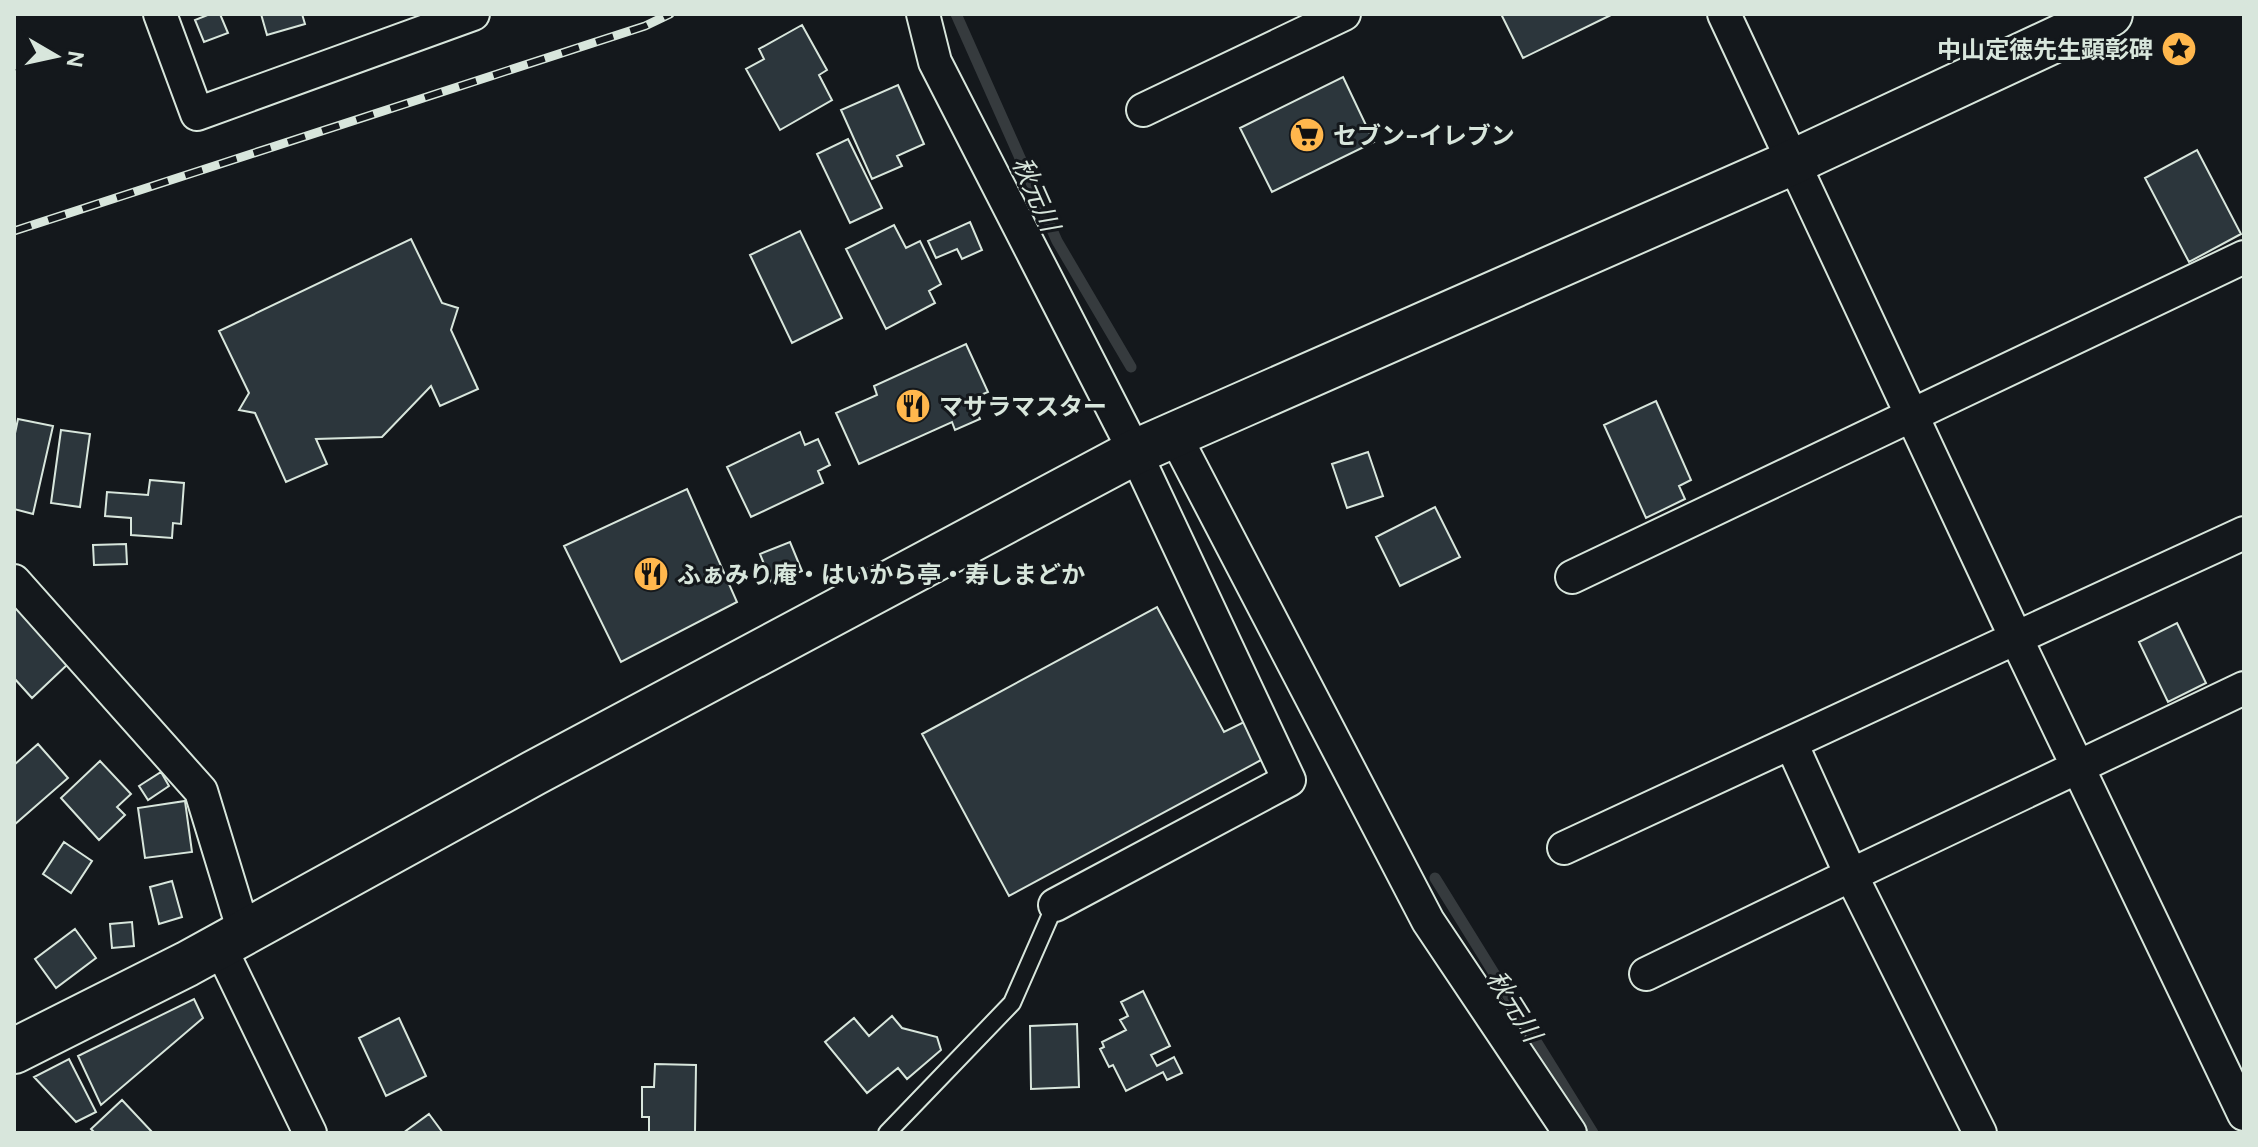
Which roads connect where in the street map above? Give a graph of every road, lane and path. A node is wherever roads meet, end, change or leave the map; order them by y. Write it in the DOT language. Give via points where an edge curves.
graph roads {
  1 [pos="160,14"];
  2 [pos="473,14"];
  3 [pos="923,14"];
  4 [pos="1344,14"];
  5 [pos="1724,14"];
  6 [pos="2110,14"];
  7 [pos="1143,110"];
  8 [pos="1793,162"];
  9 [pos="2244,257"];
  10 [pos="1913,414"];
  11 [pos="1174,434"];
  12 [pos="1135,452"];
  13 [pos="2244,533"];
  14 [pos="1572,577"];
  15 [pos="14,581"];
  16 [pos="2016,638"];
  17 [pos="2244,688"];
  18 [pos="1791,743"];
  19 [pos="2077,768"];
  20 [pos="1564,848"];
  21 [pos="1851,875"];
  22 [pos="1055,905"];
  23 [pos="231,939"];
  24 [pos="1646,974"];
  25 [pos="14,1051"];
  26 [pos="2244,1114"];
  27 [pos="310,1133"];
  28 [pos="887,1133"];
  29 [pos="1570,1133"];
  30 [pos="1980,1133"];
  1 -- 2 [label="street" via="197,114"];
  3 -- 12 [label="street" via="935,62"];
  4 -- 7 [label="street"];
  5 -- 8 [label="street"];
  6 -- 8 [label="street"];
  8 -- 10 [label="street"];
  8 -- 11 [label="street"];
  9 -- 10 [label="street"];
  10 -- 14 [label="street"];
  10 -- 16 [label="street"];
  11 -- 12 [label="street"];
  11 -- 29 [label="street" via="1428,921"];
  12 -- 22 [label="street" via="1289,780"];
  12 -- 23 [label="street"];
  13 -- 16 [label="street"];
  15 -- 23 [label="street" via="201,791"];
  16 -- 18 [label="street"];
  16 -- 19 [label="street"];
  17 -- 19 [label="street"];
  18 -- 20 [label="street"];
  18 -- 21 [label="street"];
  19 -- 21 [label="street"];
  19 -- 26 [label="street"];
  21 -- 24 [label="street"];
  21 -- 30 [label="street"];
  22 -- 28 [label="lane" via="1012,1003"];
  23 -- 25 [label="street"];
  23 -- 27 [label="street"];
}
